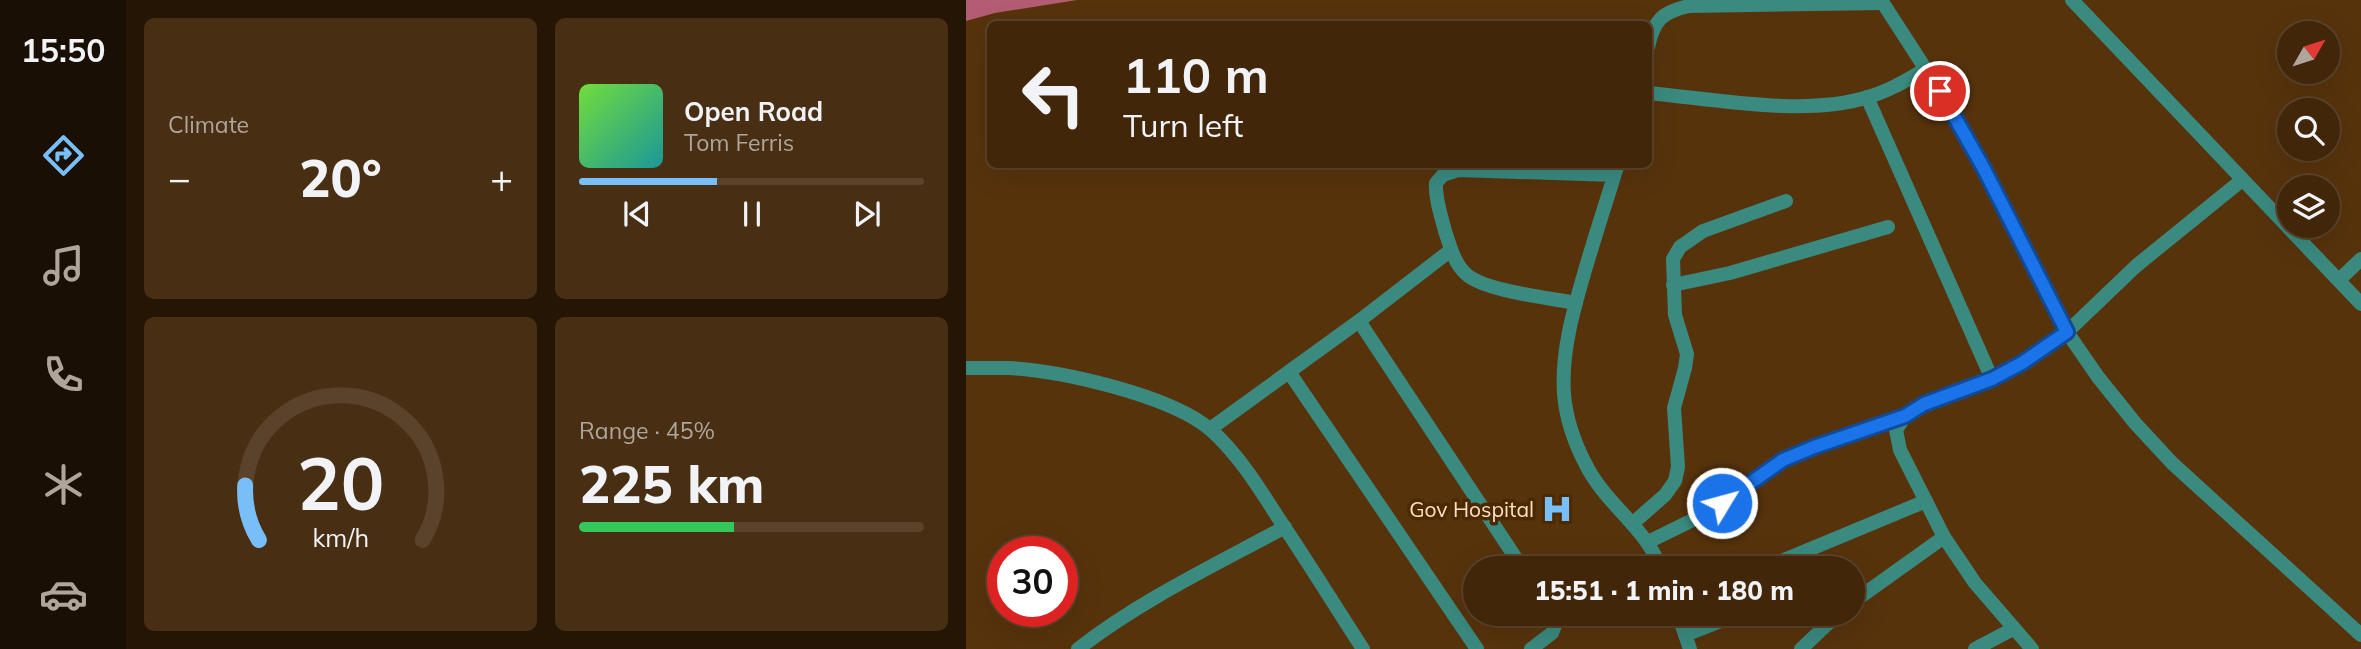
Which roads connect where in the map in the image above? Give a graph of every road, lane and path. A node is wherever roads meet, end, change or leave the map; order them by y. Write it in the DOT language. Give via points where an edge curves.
graph roads {
  1 [pos="2073,0"];
  2 [pos="1882,2"];
  3 [pos="1652,36"];
  4 [pos="1926,69"];
  5 [pos="1652,93"];
  6 [pos="1867,97"];
  7 [pos="1616,170"];
  8 [pos="2242,180"];
  9 [pos="1786,201"];
  10 [pos="1888,227"];
  11 [pos="1451,250"];
  12 [pos="2361,259"];
  13 [pos="2339,280"];
  14 [pos="1673,285"];
  15 [pos="1576,303"];
  16 [pos="2361,304"];
  17 [pos="1359,321"];
  18 [pos="2067,332"];
  19 [pos="966,369"];
  20 [pos="1289,372"];
  21 [pos="1992,379"];
  22 [pos="1905,416"];
  23 [pos="1210,429"];
  24 [pos="1926,501"];
  25 [pos="1632,524"];
  26 [pos="1285,527"];
  27 [pos="1944,537"];
  28 [pos="1648,542"];
  29 [pos="1514,556"];
  30 [pos="1655,556"];
  31 [pos="1794,556"];
  32 [pos="1865,594"];
  33 [pos="1555,626"];
  34 [pos="1717,626"];
  35 [pos="1825,626"];
  36 [pos="2013,629"];
  37 [pos="2361,635"];
  38 [pos="1688,642"];
  39 [pos="1078,649"];
  40 [pos="1363,649"];
  41 [pos="1477,649"];
  42 [pos="1531,649"];
  43 [pos="1801,649"];
  44 [pos="1975,649"];
  45 [pos="2032,649"];
  1 -- 8 [label="street"];
  2 -- 3 [label="street" via="1689,6 1658,19"];
  2 -- 4 [label="street"];
  4 -- 6 [label="street"];
  4 -- 18 [label="street" via="1954,113"];
  5 -- 6 [label="street" via="1790,106 1821,106"];
  6 -- 21 [label="street"];
  7 -- 11 [label="street" via="1458,170 1443,175 1435,194"];
  7 -- 15 [label="street"];
  8 -- 13 [label="street"];
  8 -- 18 [label="street" via="2136,266"];
  9 -- 14 [label="street" via="1690,237 1673,259"];
  10 -- 14 [label="street"];
  11 -- 15 [label="street" via="1464,273 1475,281"];
  11 -- 17 [label="street"];
  12 -- 13 [label="street"];
  13 -- 16 [label="street"];
  14 -- 25 [label="street" via="1675,315 1686,354 1674,408 1678,467 1665,495"];
  15 -- 25 [label="street" via="1565,351 1564,394 1570,426 1601,491"];
  17 -- 20 [label="street"];
  17 -- 29 [label="street"];
  18 -- 21 [label="street"];
  18 -- 37 [label="street" via="2098,377 2172,463"];
  19 -- 23 [label="street" via="1022,370 1108,386 1157,401"];
  20 -- 23 [label="street"];
  20 -- 41 [label="street"];
  21 -- 22 [label="street" via="1924,404"];
  22 -- 24 [label="street" via="1896,430 1900,450"];
  22 -- 28 [label="street" via="1783,460 1707,513"];
  23 -- 26 [label="street" via="1244,465"];
  24 -- 27 [label="street"];
  24 -- 31 [label="street"];
  25 -- 28 [label="street"];
  26 -- 39 [label="street" via="1170,589"];
  26 -- 40 [label="street"];
  27 -- 32 [label="street"];
  27 -- 36 [label="street"];
  28 -- 30 [label="street"];
  33 -- 42 [label="street"];
  34 -- 38 [label="street"];
  35 -- 43 [label="street"];
  36 -- 44 [label="street"];
  36 -- 45 [label="street"];
}
